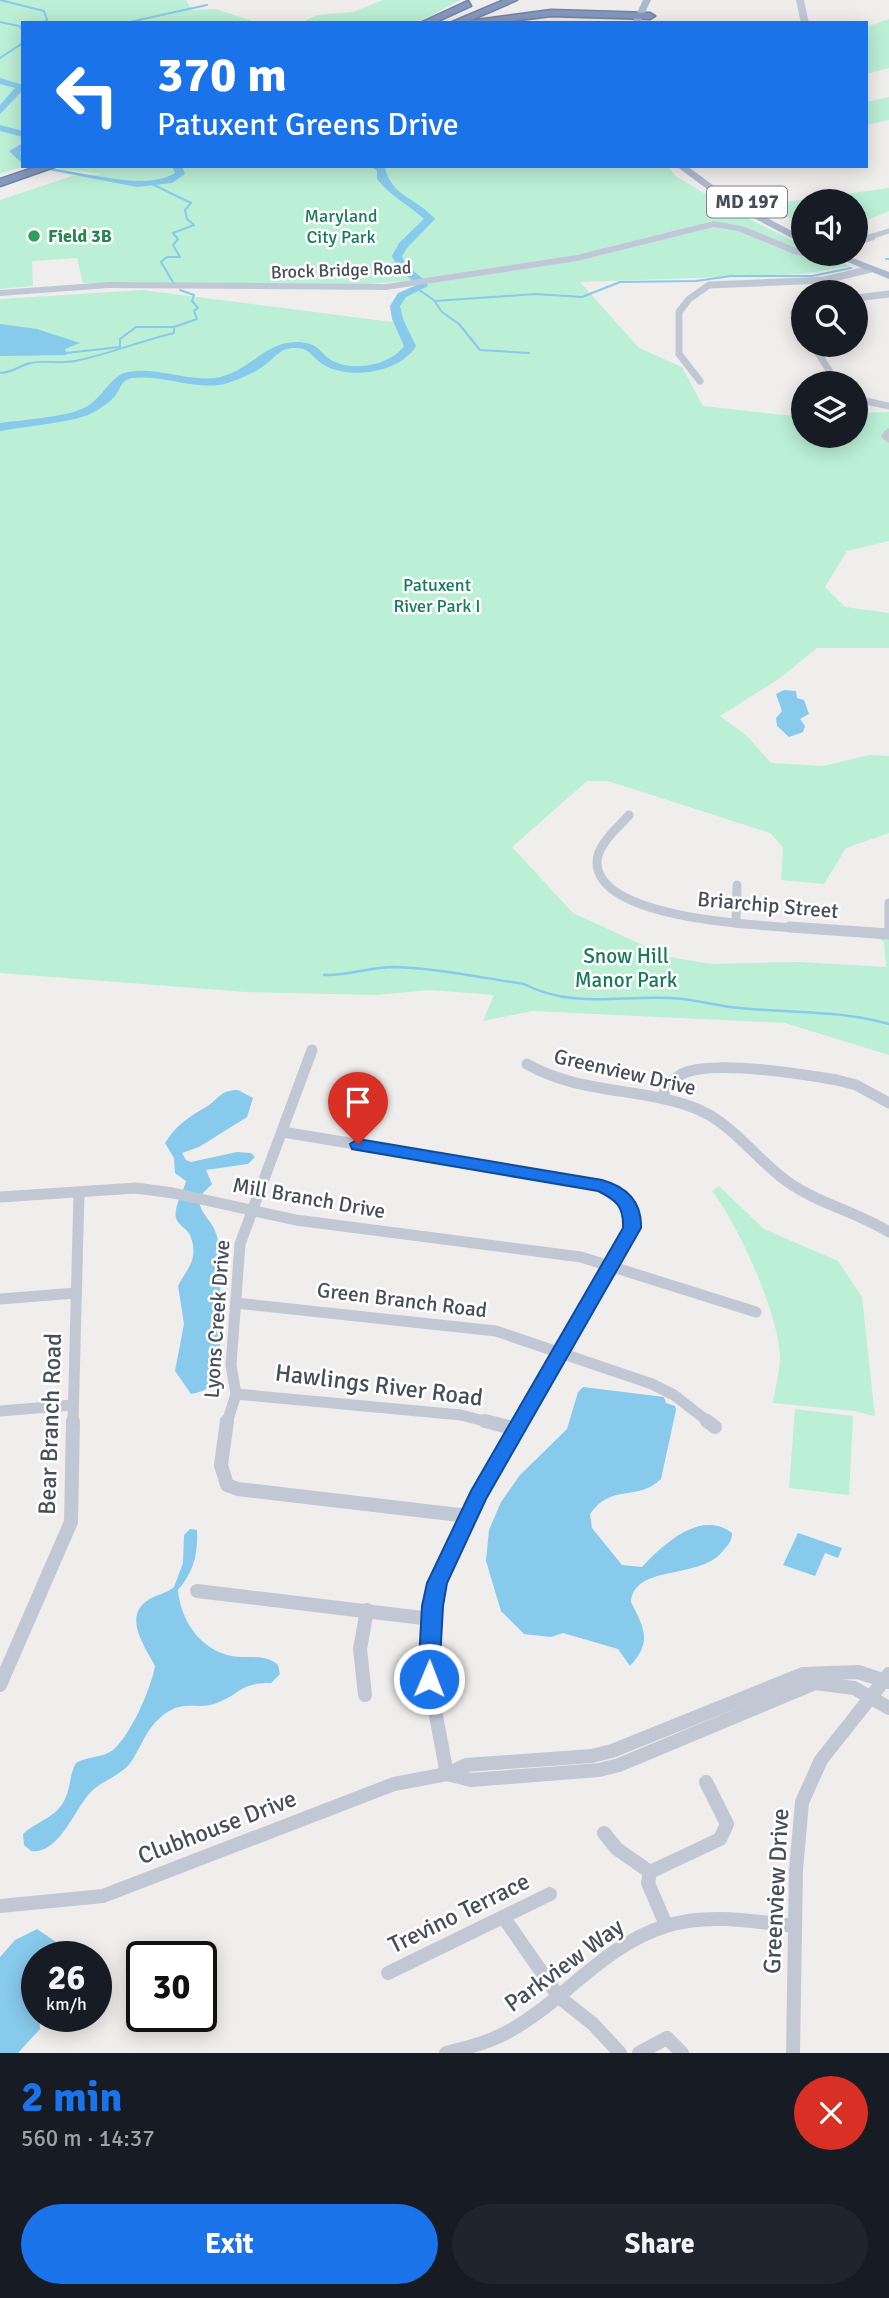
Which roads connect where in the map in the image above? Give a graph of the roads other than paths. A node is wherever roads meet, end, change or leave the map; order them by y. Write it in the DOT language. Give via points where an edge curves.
graph roads {
  1 [pos="476,0"];
  2 [pos="512,0"];
  3 [pos="635,0"];
  4 [pos="647,0"];
  5 [pos="657,0"];
  6 [pos="800,0"];
  7 [pos="547,3"];
  8 [pos="642,20"];
  9 [pos="429,21"];
  10 [pos="460,21"];
  11 [pos="485,21"];
  12 [pos="805,21"];
  13 [pos="30,168"];
  14 [pos="44,168"];
  15 [pos="684,168"];
  16 [pos="699,168"];
  17 [pos="3,180"];
  18 [pos="791,225"];
  19 [pos="889,231"];
  20 [pos="791,236"];
  21 [pos="868,238"];
  22 [pos="791,251"];
  23 [pos="868,260"];
  24 [pos="863,266"];
  25 [pos="889,268"];
  26 [pos="870,269"];
  27 [pos="889,276"];
  28 [pos="0,293"];
  29 [pos="889,294"];
  30 [pos="868,297"];
  31 [pos="700,381"];
  32 [pos="868,402"];
  33 [pos="889,406"];
  34 [pos="889,432"];
  35 [pos="889,439"];
  36 [pos="629,815"];
  37 [pos="737,885"];
  38 [pos="889,903"];
  39 [pos="736,923"];
  40 [pos="889,931"];
  41 [pos="312,1050"];
  42 [pos="527,1065"];
  43 [pos="661,1098"];
  44 [pos="889,1103"];
  45 [pos="283,1132"];
  46 [pos="79,1193"];
  47 [pos="0,1197"];
  48 [pos="254,1209"];
  49 [pos="889,1232"];
  50 [pos="610,1264"];
  51 [pos="76,1293"];
  52 [pos="0,1299"];
  53 [pos="236,1303"];
  54 [pos="756,1312"];
  55 [pos="561,1352"];
  56 [pos="236,1394"];
  57 [pos="73,1405"];
  58 [pos="0,1411"];
  59 [pos="715,1427"];
  60 [pos="516,1429"];
  61 [pos="468,1516"];
  62 [pos="197,1591"];
  63 [pos="367,1610"];
  64 [pos="431,1619"];
  65 [pos="888,1679"];
  66 [pos="0,1685"];
  67 [pos="365,1695"];
  68 [pos="873,1695"];
  69 [pos="889,1707"];
  70 [pos="447,1774"];
  71 [pos="706,1782"];
  72 [pos="604,1833"];
  73 [pos="649,1877"];
  74 [pos="550,1894"];
  75 [pos="0,1906"];
  76 [pos="504,1919"];
  77 [pos="666,1925"];
  78 [pos="794,1926"];
  79 [pos="388,1973"];
  80 [pos="559,1997"];
  81 [pos="446,2053"];
  82 [pos="620,2053"];
  83 [pos="639,2053"];
  84 [pos="682,2053"];
  85 [pos="793,2053"];
  1 -- 9 [label="highway"];
  2 -- 10 [label="highway"];
  3 -- 7 [label="highway" via="596,10"];
  4 -- 8 [label="main road"];
  5 -- 8 [label="main road"];
  6 -- 12 [label="main road"];
  8 -- 11 [label="highway" via="605,13 531,14"];
  13 -- 17 [label="highway"];
  14 -- 17 [label="highway"];
  15 -- 20 [label="main road, MD 197" via="740,208"];
  16 -- 18 [label="main road, MD 197" via="732,193"];
  19 -- 21 [label="street"];
  22 -- 28 [label="street, Brock Bridge Road" via="719,224 589,256 415,284 350,289 109,285"];
  23 -- 25 [label="main road"];
  24 -- 26 [label="main road"];
  26 -- 27 [label="main road"];
  26 -- 31 [label="street" via="825,280 706,287 679,312 679,354"];
  29 -- 30 [label="street"];
  32 -- 33 [label="street"];
  34 -- 35 [label="street" via="885,436"];
  36 -- 39 [label="street, Briarchip Street" via="598,855 598,869 607,883 668,913"];
  37 -- 39 [label="street"];
  38 -- 40 [label="street"];
  39 -- 40 [label="street, Briarchip Street"];
  41 -- 45 [label="street, Lyons Creek Drive"];
  42 -- 43 [label="street, Greenview Drive" via="552,1079"];
  43 -- 44 [label="street" via="670,1082 685,1072 722,1069 838,1080"];
  43 -- 49 [label="street, Greenview Drive" via="718,1119 789,1183"];
  45 -- 48 [label="street, Lyons Creek Drive"];
  45 -- 50 [label="street" via="613,1189 629,1203 632,1228"];
  46 -- 47 [label="street, Mill Branch Drive"];
  46 -- 48 [label="street, Mill Branch Drive" via="136,1188"];
  46 -- 51 [label="street, Bear Branch Road"];
  48 -- 50 [label="street, Mill Branch Drive" via="296,1220 526,1248"];
  48 -- 53 [label="street, Lyons Creek Drive" via="240,1244"];
  50 -- 54 [label="street, Mill Branch Drive"];
  50 -- 55 [label="street"];
  51 -- 52 [label="street"];
  51 -- 57 [label="street, Bear Branch Road"];
  53 -- 55 [label="street, Green Branch Road" via="472,1327"];
  53 -- 56 [label="street, Lyons Creek Drive" via="231,1364"];
  55 -- 59 [label="street, Green Branch Road" via="664,1390"];
  55 -- 60 [label="street"];
  56 -- 60 [label="street, Hawlings River Road" via="461,1415"];
  56 -- 61 [label="street, Lyons Creek Drive" via="221,1465 227,1485"];
  57 -- 58 [label="street"];
  57 -- 66 [label="street, Bear Branch Road" via="72,1522"];
  60 -- 61 [label="street"];
  61 -- 64 [label="street" via="437,1583"];
  62 -- 63 [label="street"];
  63 -- 64 [label="street"];
  63 -- 67 [label="street" via="360,1650"];
  64 -- 70 [label="street" via="429,1679"];
  65 -- 68 [label="street, Greenview Drive"];
  65 -- 70 [label="street, Clubhouse Drive" via="863,1673 803,1674 612,1751 466,1765"];
  68 -- 69 [label="street, Clubhouse Drive"];
  68 -- 70 [label="street, Clubhouse Drive" via="846,1684 815,1683 599,1770 471,1780"];
  68 -- 78 [label="street, Greenview Drive" via="821,1760 806,1790 797,1840"];
  70 -- 75 [label="street, Clubhouse Drive" via="394,1784 103,1896"];
  71 -- 73 [label="street" via="727,1824 724,1834"];
  72 -- 73 [label="street"];
  73 -- 77 [label="street"];
  74 -- 76 [label="street, Trevino Terrace"];
  76 -- 79 [label="street, Trevino Terrace"];
  76 -- 80 [label="street"];
  77 -- 78 [label="street, Parkview Way" via="718,1920"];
  77 -- 80 [label="street, Parkview Way" via="604,1958"];
  78 -- 85 [label="street, Greenview Drive"];
  80 -- 81 [label="street, Parkview Way" via="496,2040"];
  80 -- 82 [label="street"];
  83 -- 84 [label="street" via="667,2038"];
}
